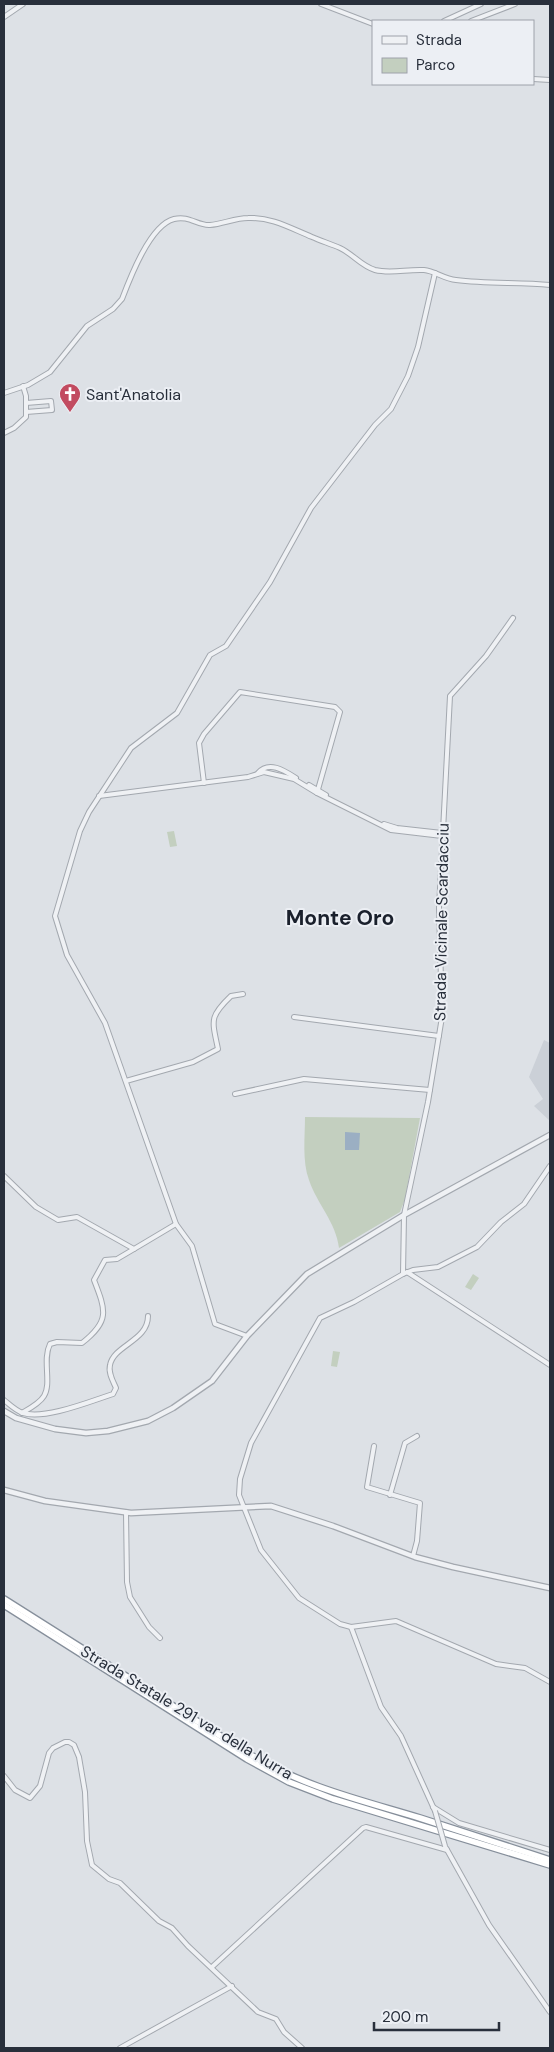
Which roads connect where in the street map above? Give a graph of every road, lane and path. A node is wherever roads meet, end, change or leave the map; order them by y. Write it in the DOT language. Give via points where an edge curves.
graph roads {
  1 [pos="23,4"];
  2 [pos="322,4"];
  3 [pos="481,4"];
  4 [pos="515,4"];
  5 [pos="4,17"];
  6 [pos="446,20"];
  7 [pos="474,20"];
  8 [pos="372,24"];
  9 [pos="534,79"];
  10 [pos="550,80"];
  11 [pos="435,273"];
  12 [pos="550,285"];
  13 [pos="23,386"];
  14 [pos="4,393"];
  15 [pos="26,403"];
  16 [pos="26,412"];
  17 [pos="4,433"];
  18 [pos="512,618"];
  19 [pos="204,783"];
  20 [pos="318,792"];
  21 [pos="99,796"];
  22 [pos="442,835"];
  23 [pos="243,994"];
  24 [pos="294,1017"];
  25 [pos="439,1036"];
  26 [pos="126,1081"];
  27 [pos="430,1090"];
  28 [pos="235,1094"];
  29 [pos="550,1135"];
  30 [pos="550,1166"];
  31 [pos="4,1177"];
  32 [pos="404,1215"];
  33 [pos="176,1224"];
  34 [pos="134,1249"];
  35 [pos="405,1273"];
  36 [pos="148,1316"];
  37 [pos="247,1336"];
  38 [pos="550,1365"];
  39 [pos="4,1400"];
  40 [pos="4,1411"];
  41 [pos="22,1413"];
  42 [pos="417,1436"];
  43 [pos="374,1446"];
  44 [pos="4,1490"];
  45 [pos="390,1495"];
  46 [pos="245,1508"];
  47 [pos="126,1512"];
  48 [pos="412,1556"];
  49 [pos="550,1588"];
  50 [pos="4,1599"];
  51 [pos="4,1605"];
  52 [pos="351,1627"];
  53 [pos="160,1638"];
  54 [pos="550,1682"];
  55 [pos="248,1757"];
  56 [pos="270,1770"];
  57 [pos="4,1776"];
  58 [pos="434,1809"];
  59 [pos="446,1848"];
  60 [pos="550,1850"];
  61 [pos="550,1860"];
  62 [pos="550,1865"];
  63 [pos="212,1967"];
  64 [pos="232,1986"];
  65 [pos="550,2012"];
  66 [pos="120,2048"];
  67 [pos="302,2048"];
  1 -- 5 [label="street"];
  2 -- 8 [label="street"];
  3 -- 6 [label="street"];
  4 -- 7 [label="street"];
  9 -- 10 [label="street"];
  11 -- 12 [label="street" via="446,279 470,282"];
  11 -- 13 [label="street" via="372,269 352,254 275,220 246,218 206,225 193,219 174,219 166,222 144,248 118,304 87,326 50,372"];
  11 -- 21 [label="street" via="418,347 391,409 311,508 270,582 226,646 210,655 178,713 131,748"];
  13 -- 14 [label="street"];
  13 -- 15 [label="street"];
  15 -- 16 [label="street"];
  15 -- 16 [label="street" via="51,401 52,410"];
  16 -- 17 [label="street" via="26,417"];
  18 -- 22 [label="street, Strada Vicinale Scardacciu" via="486,656 450,696"];
  19 -- 20 [label="street" via="274,773"];
  19 -- 20 [label="street" via="199,744 240,692 335,707 340,712"];
  19 -- 21 [label="street"];
  20 -- 22 [label="street" via="392,830"];
  21 -- 26 [label="street" via="80,831 55,916 68,955 106,1023"];
  22 -- 25 [label="street, Strada Vicinale Scardacciu" via="439,908 442,1017"];
  23 -- 26 [label="street" via="231,996 214,1017 218,1049 193,1062"];
  24 -- 25 [label="street"];
  25 -- 27 [label="street, Strada Vicinale Scardacciu"];
  26 -- 33 [label="street"];
  27 -- 28 [label="street" via="304,1079"];
  27 -- 32 [label="street, Strada Vicinale Scardacciu"];
  29 -- 32 [label="street"];
  30 -- 35 [label="street" via="524,1204 477,1247 438,1267"];
  31 -- 34 [label="street" via="36,1207 58,1220 77,1217"];
  32 -- 35 [label="street, Strada Vicinale Scardacciu"];
  32 -- 37 [label="street" via="307,1274"];
  33 -- 34 [label="street"];
  33 -- 37 [label="street" via="192,1246 216,1324"];
  34 -- 41 [label="street" via="105,1260 94,1280 102,1300 104,1315 101,1324 82,1343 50,1344 46,1391"];
  35 -- 38 [label="street"];
  35 -- 46 [label="street" via="320,1318 251,1443 240,1479 239,1495"];
  36 -- 41 [label="street" via="141,1334 110,1362 110,1374 116,1388 113,1394 59,1412"];
  37 -- 40 [label="street" via="212,1381 148,1421 86,1433 16,1418"];
  39 -- 41 [label="street"];
  42 -- 45 [label="street" via="404,1443"];
  43 -- 45 [label="street" via="367,1486"];
  44 -- 47 [label="street" via="44,1501"];
  45 -- 48 [label="street" via="420,1503 417,1541"];
  46 -- 47 [label="street"];
  46 -- 48 [label="street" via="271,1506"];
  46 -- 52 [label="street" via="261,1550 300,1598 340,1624"];
  47 -- 53 [label="street" via="130,1597"];
  48 -- 49 [label="street"];
  50 -- 55 [label="highway, Strada Statale 291 var della Nurra"];
  51 -- 55 [label="highway, Strada Statale 291 var della Nurra"];
  52 -- 54 [label="street" via="396,1621 496,1664 525,1668"];
  52 -- 58 [label="street" via="381,1706 401,1736"];
  55 -- 56 [label="highway, Strada Statale 291 var della Nurra"];
  56 -- 61 [label="highway, Strada Statale 291 var della Nurra" via="338,1795"];
  56 -- 62 [label="highway, Strada Statale 291 var della Nurra" via="333,1799"];
  57 -- 63 [label="street" via="15,1790 30,1798 40,1786 52,1748 65,1742 74,1745 85,1792 87,1841 92,1865 109,1879 120,1883 141,1906 172,1928"];
  58 -- 59 [label="street, bridge"];
  58 -- 60 [label="street" via="459,1823"];
  59 -- 63 [label="street" via="362,1828"];
  59 -- 65 [label="street" via="489,1925"];
  63 -- 64 [label="street"];
  64 -- 66 [label="street"];
  64 -- 67 [label="street" via="258,2012 276,2019 284,2032"];
}
